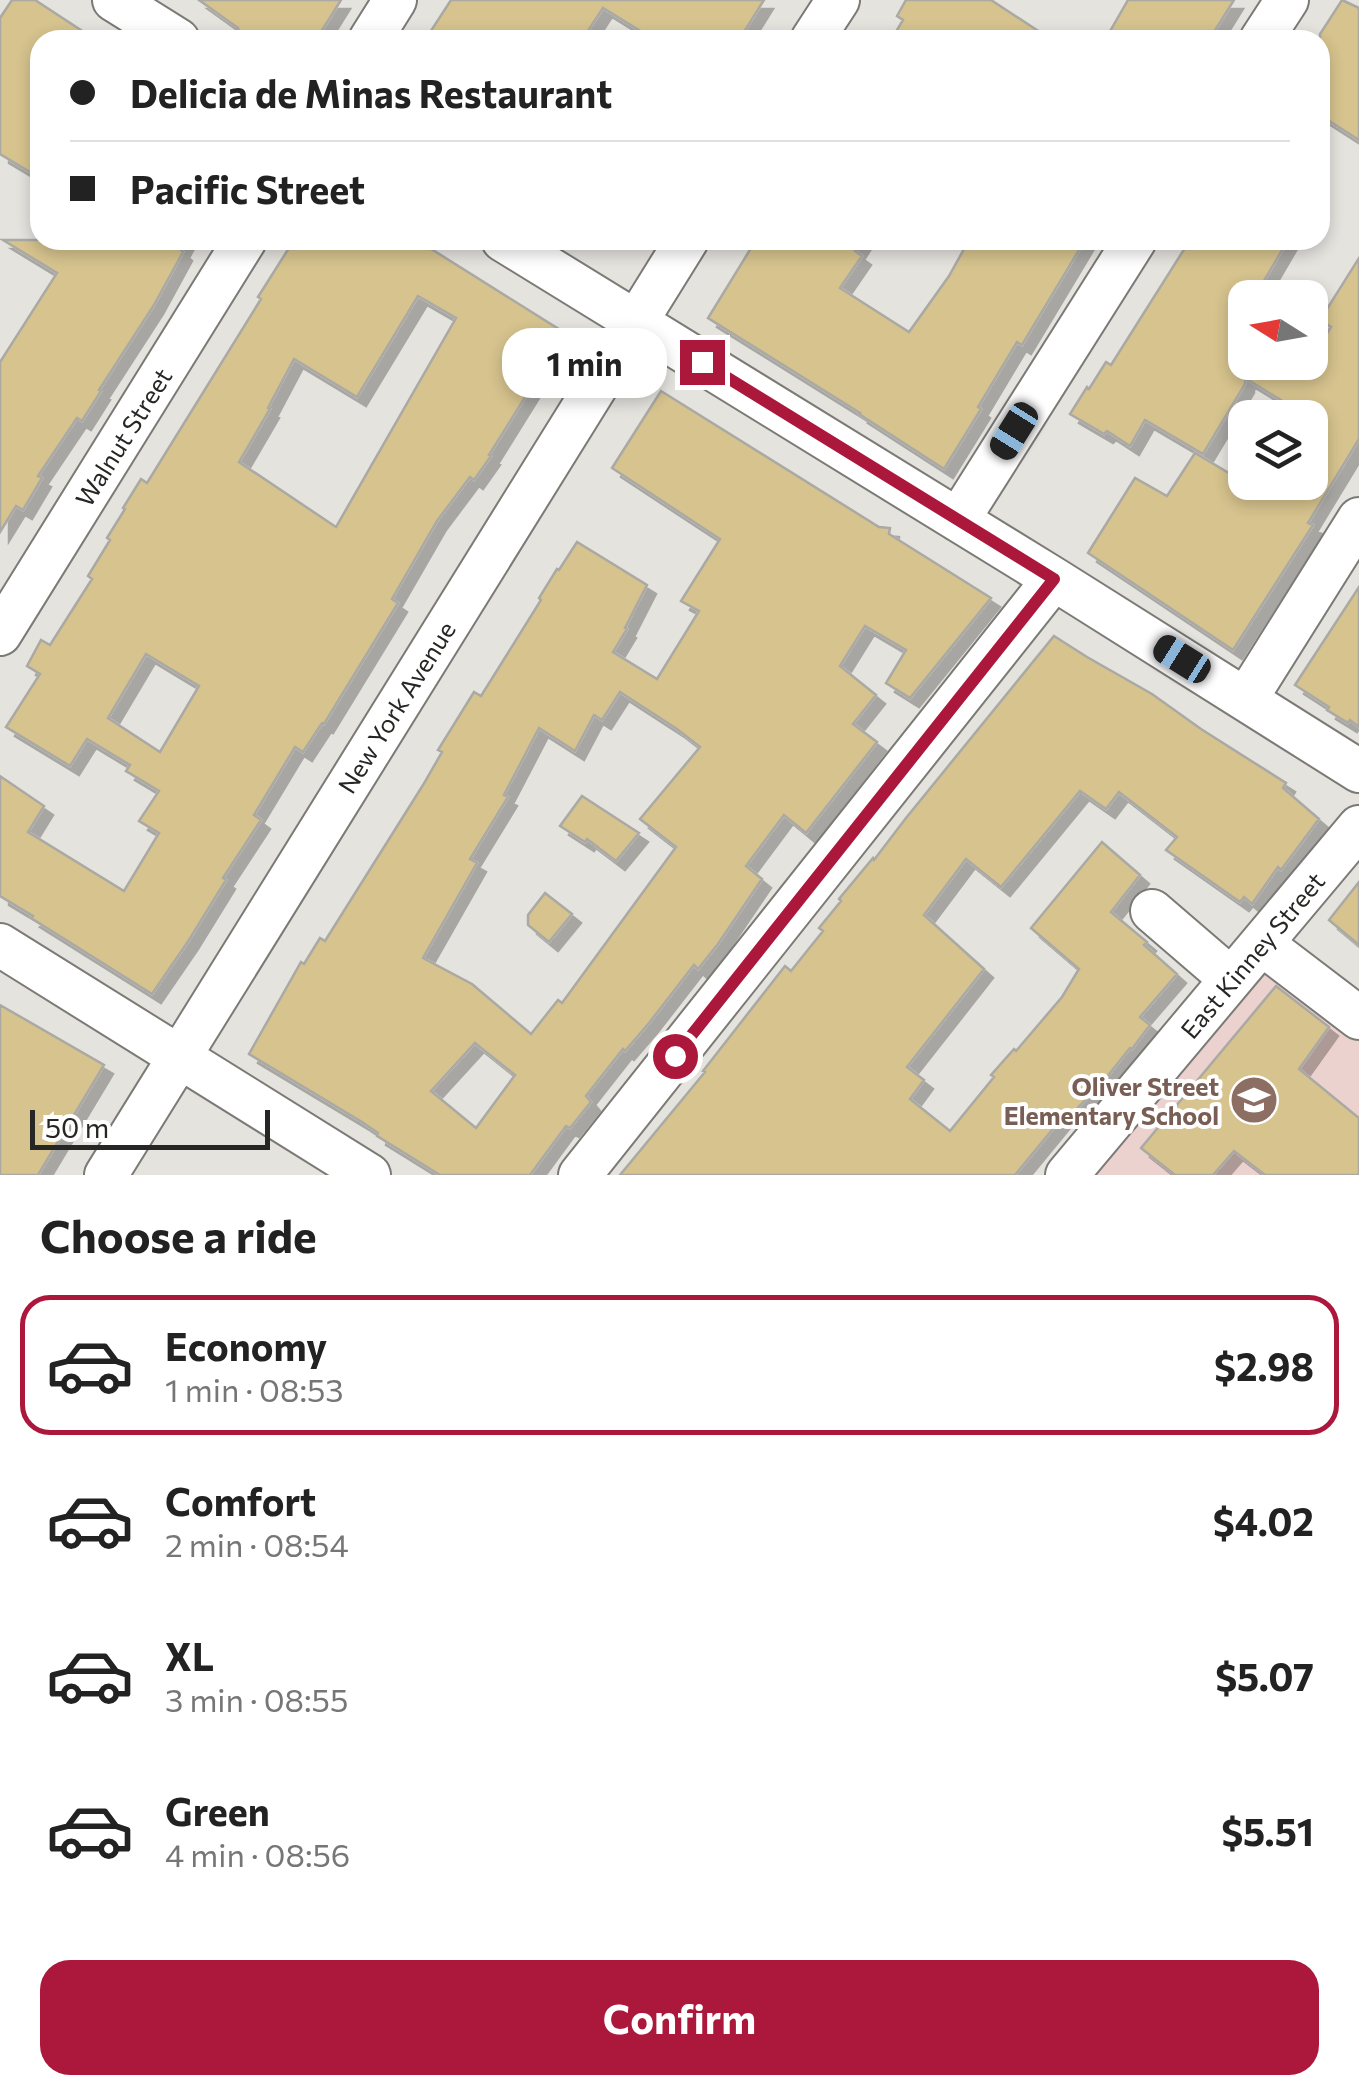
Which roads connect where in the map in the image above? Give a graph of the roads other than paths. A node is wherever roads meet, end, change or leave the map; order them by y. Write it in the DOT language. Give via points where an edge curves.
graph roads {
  1 [pos="114,0"];
  2 [pos="395,0"];
  3 [pos="838,0"];
  4 [pos="1287,0"];
  5 [pos="162,30"];
  6 [pos="376,30"];
  7 [pos="818,30"];
  8 [pos="1268,30"];
  9 [pos="239,250"];
  10 [pos="518,250"];
  11 [pos="681,250"];
  12 [pos="1129,250"];
  13 [pos="636,322"];
  14 [pos="1359,519"];
  15 [pos="958,520"];
  16 [pos="1054,579"];
  17 [pos="0,634"];
  18 [pos="1246,699"];
  19 [pos="1359,771"];
  20 [pos="1359,827"];
  21 [pos="1152,911"];
  22 [pos="1262,944"];
  23 [pos="0,945"];
  24 [pos="1231,979"];
  25 [pos="1359,1018"];
  26 [pos="178,1057"];
  27 [pos="106,1175"];
  28 [pos="369,1175"];
  29 [pos="580,1175"];
  30 [pos="1067,1175"];
  1 -- 5 [label="street"];
  2 -- 6 [label="street"];
  3 -- 7 [label="street"];
  4 -- 8 [label="street"];
  9 -- 17 [label="street, Walnut Street"];
  10 -- 13 [label="street"];
  11 -- 13 [label="street, New York Avenue"];
  12 -- 15 [label="street"];
  13 -- 15 [label="street"];
  13 -- 26 [label="street, New York Avenue"];
  14 -- 18 [label="street"];
  15 -- 16 [label="street"];
  16 -- 18 [label="street"];
  16 -- 29 [label="street"];
  18 -- 19 [label="street"];
  20 -- 22 [label="street, East Kinney Street"];
  21 -- 24 [label="street"];
  22 -- 24 [label="street, East Kinney Street"];
  22 -- 25 [label="street"];
  23 -- 26 [label="street"];
  24 -- 30 [label="street, East Kinney Street"];
  26 -- 27 [label="street, New York Avenue"];
  26 -- 28 [label="street"];
}
